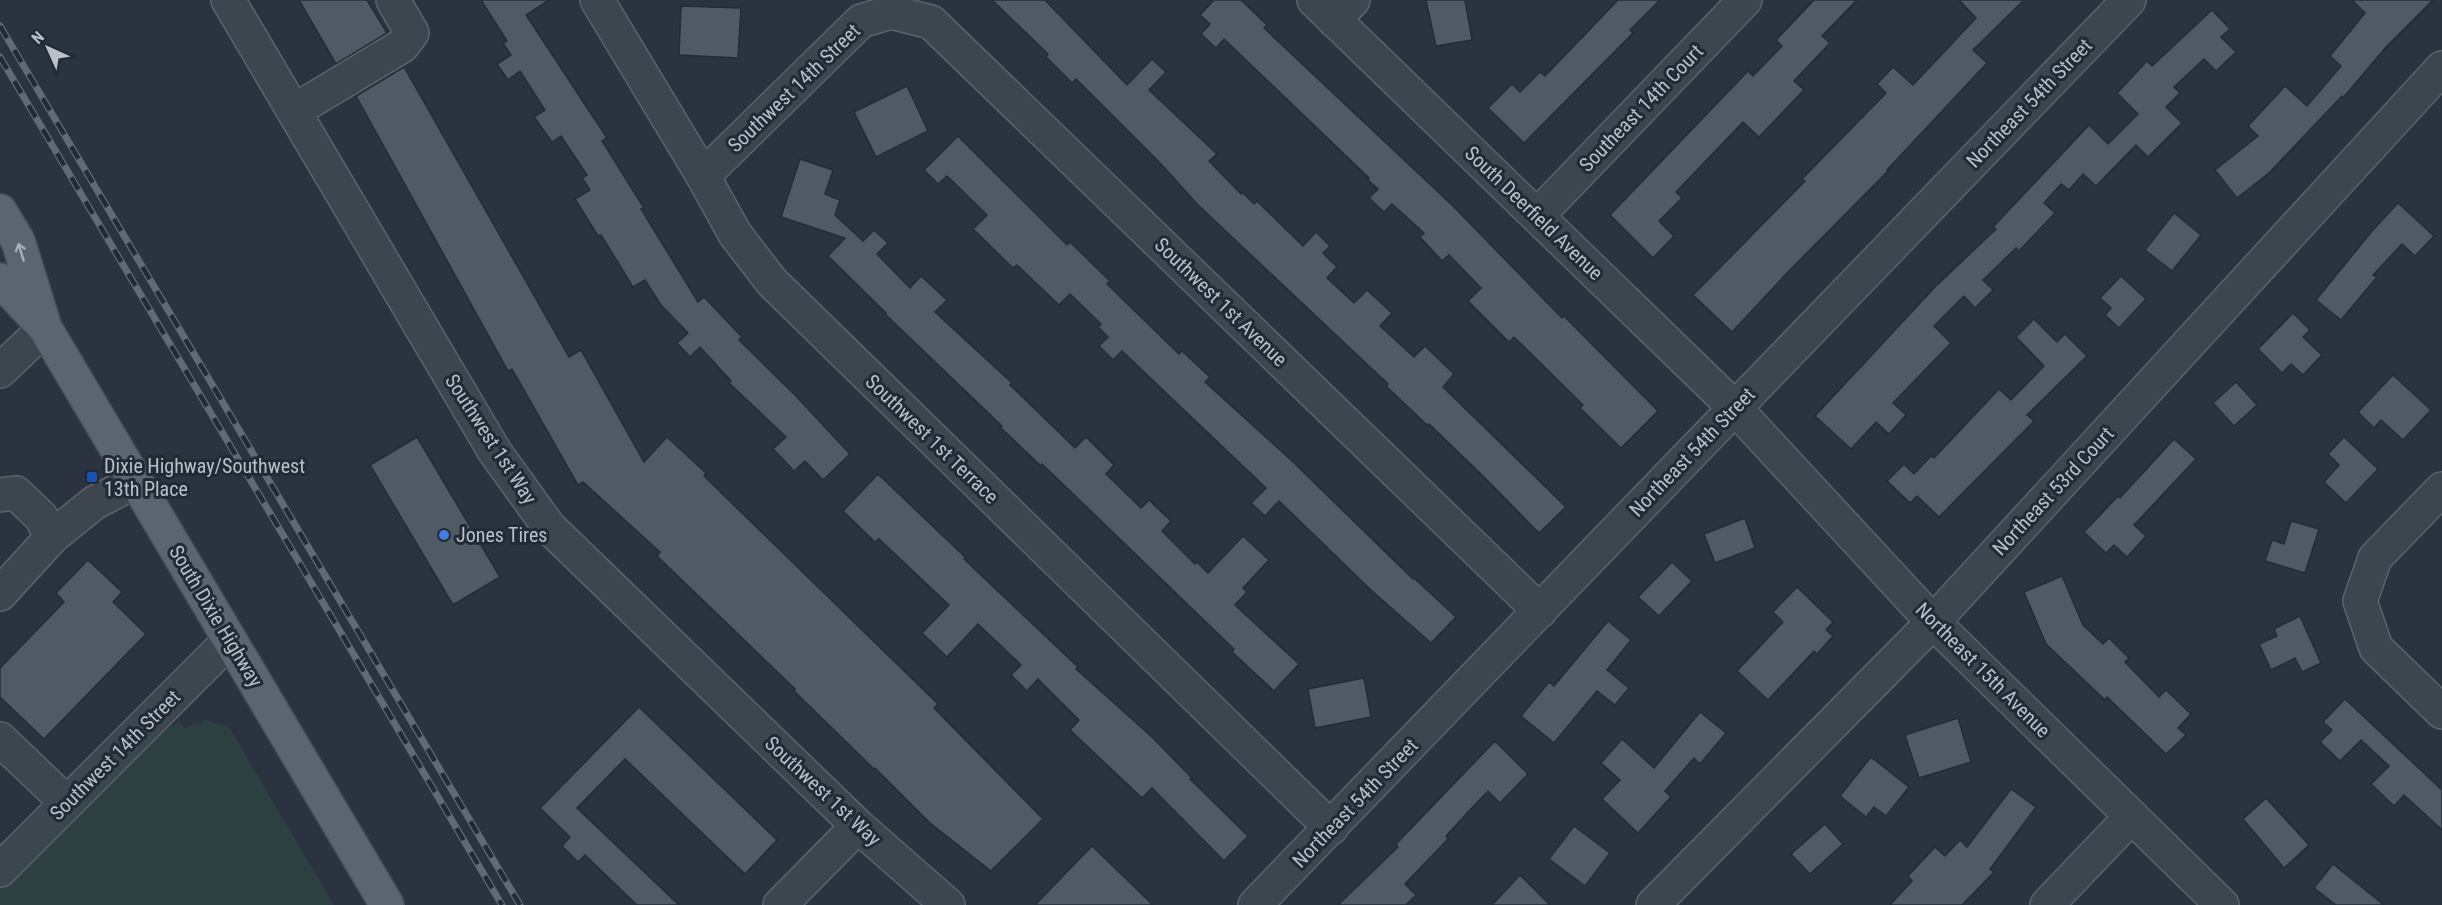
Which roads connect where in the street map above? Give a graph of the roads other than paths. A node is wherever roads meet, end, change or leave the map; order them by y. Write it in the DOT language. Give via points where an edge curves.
graph roads {
  1 [pos="228,0"];
  2 [pos="393,0"];
  3 [pos="597,0"];
  4 [pos="1745,0"];
  5 [pos="2129,0"];
  6 [pos="1334,6"];
  7 [pos="891,12"];
  8 [pos="2442,68"];
  9 [pos="294,111"];
  10 [pos="703,176"];
  11 [pos="0,211"];
  12 [pos="1537,216"];
  13 [pos="0,280"];
  14 [pos="45,328"];
  15 [pos="0,371"];
  16 [pos="1744,417"];
  17 [pos="136,481"];
  18 [pos="2442,489"];
  19 [pos="0,495"];
  20 [pos="52,537"];
  21 [pos="0,594"];
  22 [pos="1540,611"];
  23 [pos="1932,622"];
  24 [pos="230,640"];
  25 [pos="2442,711"];
  26 [pos="0,739"];
  27 [pos="67,803"];
  28 [pos="2131,817"];
  29 [pos="858,826"];
  30 [pos="1331,828"];
  31 [pos="0,870"];
  32 [pos="387,905"];
  33 [pos="780,905"];
  34 [pos="948,905"];
  35 [pos="1255,905"];
  36 [pos="1653,905"];
  37 [pos="2047,905"];
  38 [pos="2222,905"];
  1 -- 9 [label="street, Southwest 1st Way"];
  2 -- 9 [label="street" via="412,33 402,46"];
  3 -- 10 [label="street, Southwest 1st Terrace"];
  4 -- 12 [label="street, Southeast 14th Court"];
  5 -- 16 [label="street, Northeast 54th Street"];
  6 -- 12 [label="street, South Deerfield Avenue"];
  7 -- 10 [label="street, Southwest 14th Street" via="861,21"];
  7 -- 22 [label="street, Southwest 1st Avenue" via="931,22"];
  8 -- 23 [label="street, Northeast 53rd Court"];
  9 -- 29 [label="street, Southwest 1st Way" via="495,452 549,527"];
  10 -- 30 [label="street, Southwest 1st Terrace" via="735,234 772,282"];
  14 -- 11 [label="main road, South Dixie Highway, one-way" via="18,241"];
  12 -- 16 [label="street, South Deerfield Avenue"];
  13 -- 14 [label="main road, South Dixie Highway"];
  14 -- 15 [label="street"];
  14 -- 17 [label="main road, South Dixie Highway"];
  16 -- 22 [label="street, Northeast 54th Street"];
  16 -- 23 [label="street, Northeast 15th Avenue"];
  17 -- 20 [label="street" via="94,503"];
  17 -- 24 [label="main road, South Dixie Highway"];
  18 -- 25 [label="street" via="2375,558 2360,601 2376,648"];
  19 -- 20 [label="street" via="16,494 41,518"];
  20 -- 21 [label="street"];
  22 -- 30 [label="street, Northeast 54th Street"];
  23 -- 28 [label="street, Northeast 15th Avenue"];
  23 -- 36 [label="street, Northeast 53rd Court"];
  24 -- 27 [label="street, Southwest 14th Street"];
  24 -- 32 [label="main road, South Dixie Highway"];
  26 -- 27 [label="street"];
  27 -- 31 [label="street, Southwest 14th Street"];
  28 -- 37 [label="street"];
  28 -- 38 [label="street, Northeast 15th Avenue"];
  29 -- 33 [label="street"];
  29 -- 34 [label="street, Southwest 1st Way"];
  30 -- 35 [label="street, Northeast 54th Street"];
}
